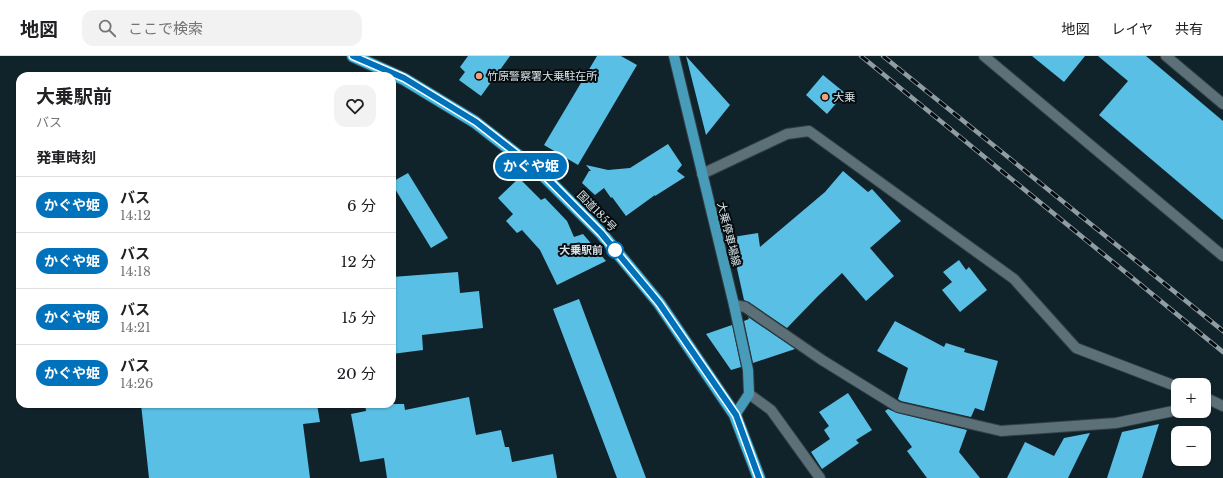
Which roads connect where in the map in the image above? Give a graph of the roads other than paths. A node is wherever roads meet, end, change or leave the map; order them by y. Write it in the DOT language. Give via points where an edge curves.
graph roads {
  1 [pos="353,56"];
  2 [pos="674,56"];
  3 [pos="984,56"];
  4 [pos="1166,56"];
  5 [pos="390,72"];
  6 [pos="396,75"];
  7 [pos="1223,104"];
  8 [pos="702,174"];
  9 [pos="1223,256"];
  10 [pos="734,305"];
  11 [pos="1171,384"];
  12 [pos="748,394"];
  13 [pos="1171,411"];
  14 [pos="736,415"];
  15 [pos="759,478"];
  16 [pos="820,478"];
  1 -- 5 [label="highway, 国道185号"];
  2 -- 8 [label="main road, 大乗停車場線"];
  3 -- 9 [label="street"];
  4 -- 7 [label="street"];
  6 -- 14 [label="highway, 国道185号" via="476,122 544,175 601,233 659,303"];
  8 -- 10 [label="main road, 大乗停車場線"];
  8 -- 11 [label="street" via="787,134 808,131 1014,279 1076,348"];
  10 -- 12 [label="main road, 大乗停車場線" via="748,370"];
  10 -- 13 [label="street" via="745,307 822,360 898,407 906,409 1002,432 1116,423"];
  12 -- 14 [label="main road, 大乗停車場線"];
  12 -- 16 [label="street" via="771,410"];
  14 -- 15 [label="highway, 国道185号"];
}
